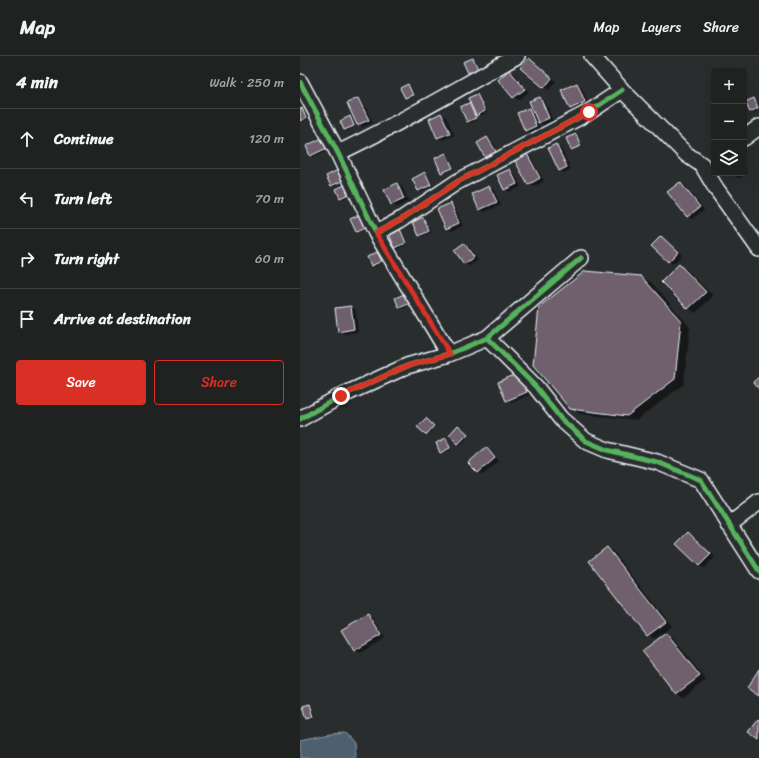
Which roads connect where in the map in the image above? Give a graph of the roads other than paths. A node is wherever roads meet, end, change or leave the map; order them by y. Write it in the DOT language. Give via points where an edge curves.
graph roads {
  1 [pos="517,56"];
  2 [pos="592,56"];
  3 [pos="300,82"];
  4 [pos="622,90"];
  5 [pos="759,127"];
  6 [pos="747,136"];
  7 [pos="338,153"];
  8 [pos="708,162"];
  9 [pos="376,233"];
  10 [pos="759,249"];
  11 [pos="581,258"];
  12 [pos="487,338"];
  13 [pos="450,354"];
  14 [pos="300,419"];
  15 [pos="759,502"];
  16 [pos="729,525"];
  17 [pos="759,571"];
  1 -- 7 [label="street" via="422,111"];
  2 -- 4 [label="street"];
  3 -- 7 [label="street"];
  4 -- 8 [label="street" via="686,154"];
  4 -- 9 [label="street" via="589,112 457,182"];
  5 -- 6 [label="street"];
  7 -- 9 [label="street"];
  8 -- 10 [label="street" via="715,188"];
  9 -- 13 [label="street"];
  11 -- 12 [label="street"];
  12 -- 13 [label="street"];
  12 -- 16 [label="street" via="536,387 561,420 586,441 607,450 657,462 701,480"];
  13 -- 14 [label="street" via="407,366 341,396"];
  15 -- 16 [label="street"];
  16 -- 17 [label="street"];
}
